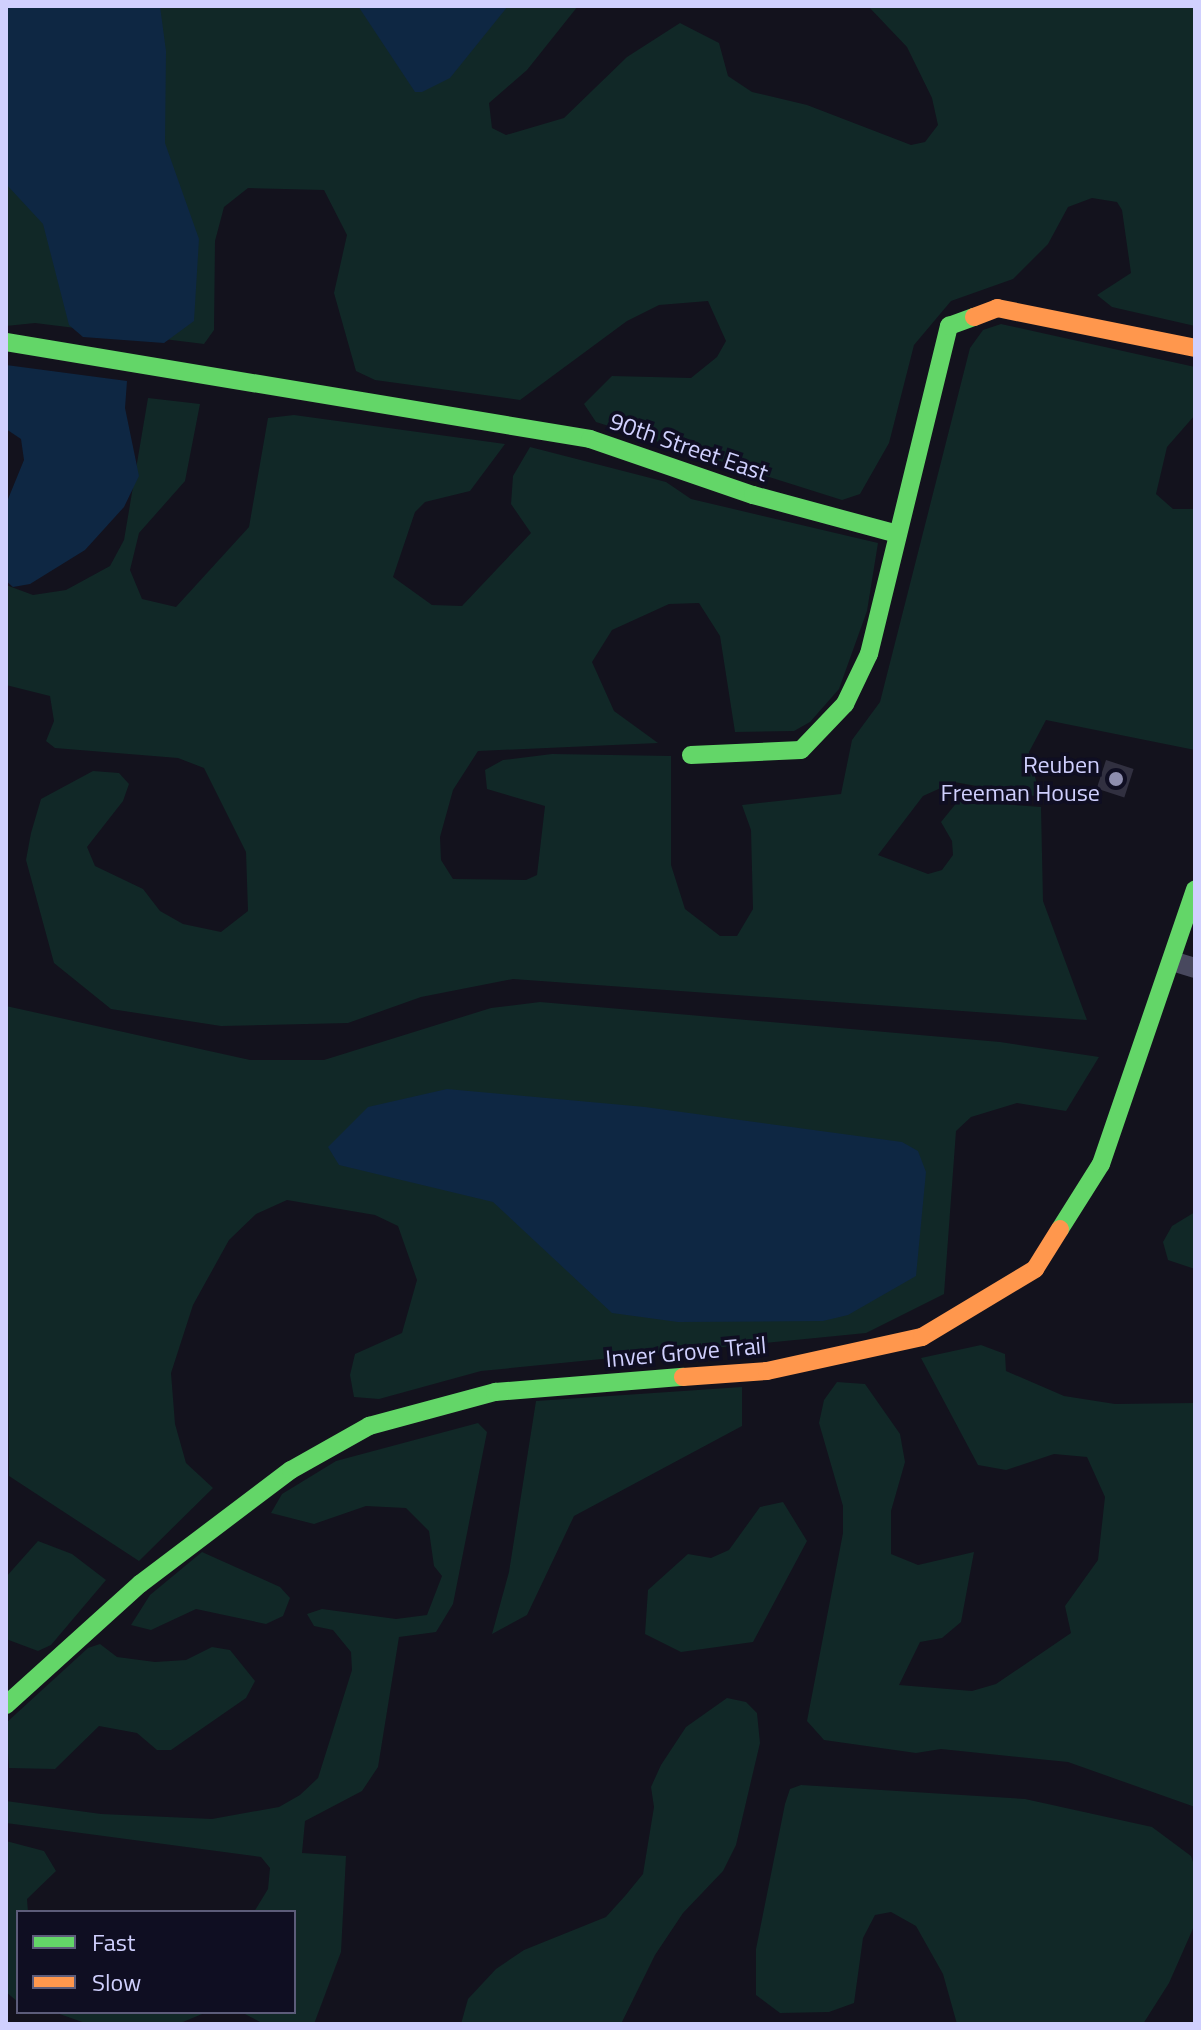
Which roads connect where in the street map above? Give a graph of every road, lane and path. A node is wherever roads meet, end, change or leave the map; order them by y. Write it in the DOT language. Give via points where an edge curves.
graph roads {
  1 [pos="6,342"];
  2 [pos="1195,348"];
  3 [pos="894,533"];
  4 [pos="691,755"];
  5 [pos="1195,890"];
  6 [pos="1172,961"];
  7 [pos="1195,968"];
  8 [pos="6,1705"];
  1 -- 3 [label="street, 90th Street East" via="590,439 753,495"];
  2 -- 3 [label="street" via="997,308 949,326"];
  3 -- 4 [label="street" via="869,654 845,704 801,750"];
  5 -- 6 [label="street, Inver Grove Trail"];
  6 -- 7 [label="street"];
  6 -- 8 [label="street, Inver Grove Trail" via="1101,1164 1035,1269 922,1337 767,1371 495,1392 369,1426 291,1470 140,1584"];
}
